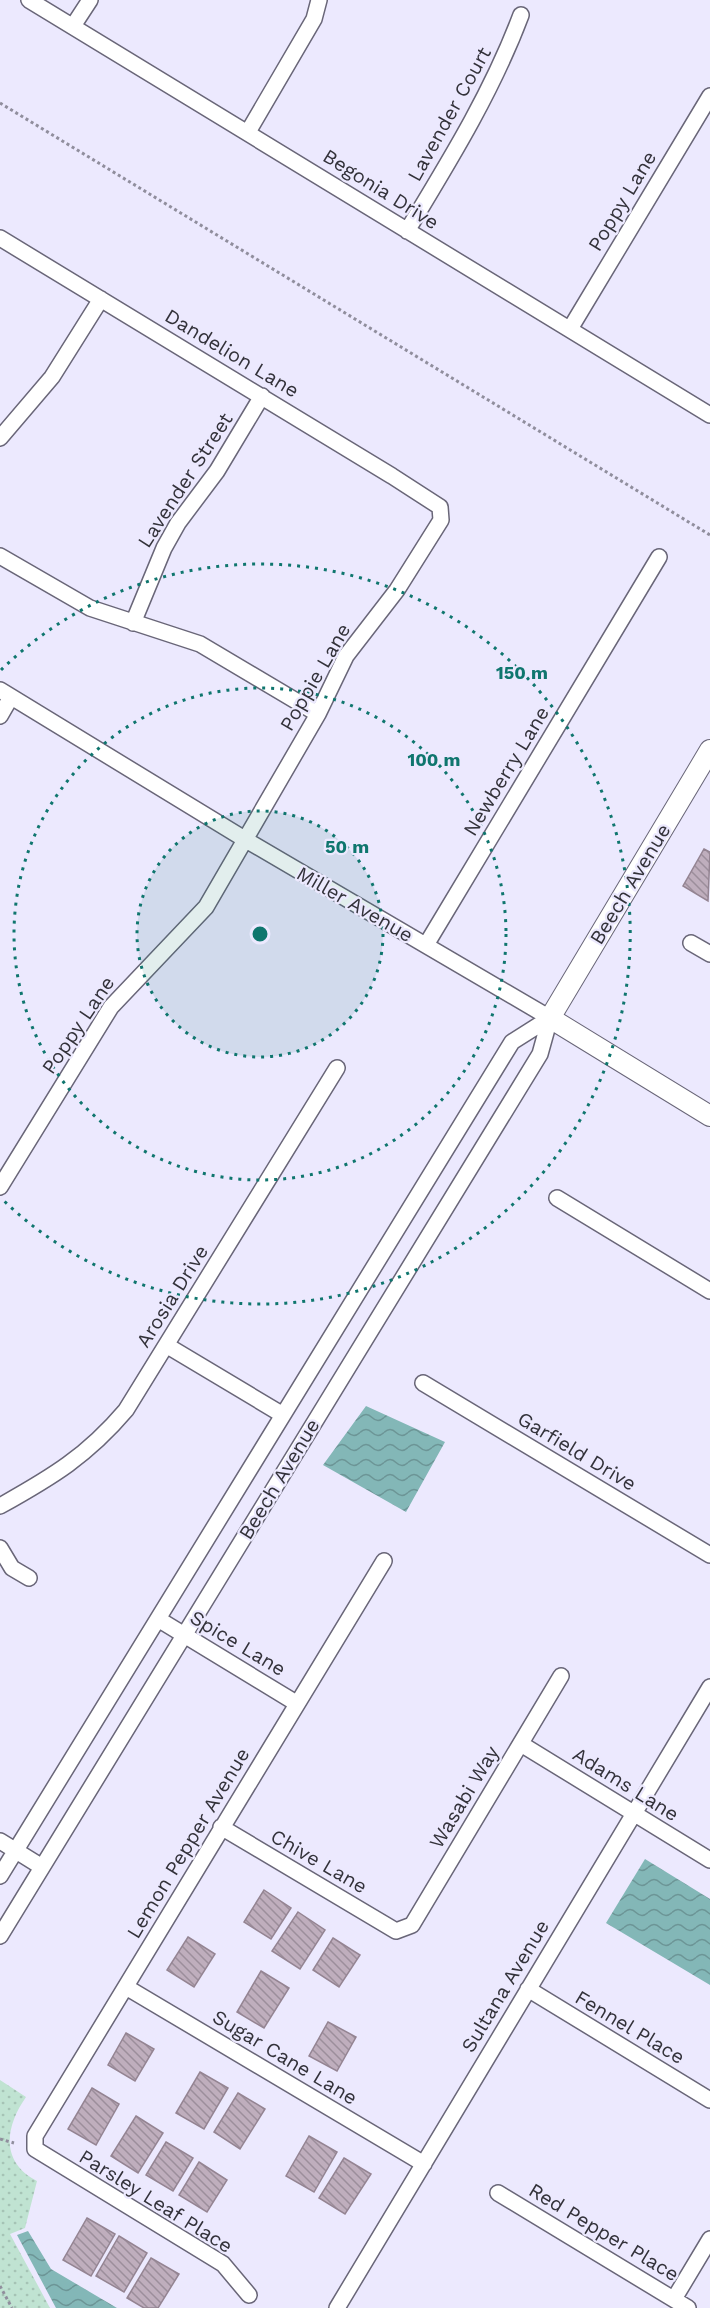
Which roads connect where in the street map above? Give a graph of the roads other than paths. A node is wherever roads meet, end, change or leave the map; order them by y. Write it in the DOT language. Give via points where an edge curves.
graph roads {
  1 [pos="29,0"];
  2 [pos="90,0"];
  3 [pos="319,0"];
  4 [pos="521,15"];
  5 [pos="73,26"];
  6 [pos="710,96"];
  7 [pos="248,132"];
  8 [pos="407,231"];
  9 [pos="0,238"];
  10 [pos="101,299"];
  11 [pos="570,329"];
  12 [pos="262,396"];
  13 [pos="710,415"];
  14 [pos="0,438"];
  15 [pos="440,507"];
  16 [pos="0,556"];
  17 [pos="659,557"];
  18 [pos="133,623"];
  19 [pos="6,694"];
  20 [pos="318,714"];
  21 [pos="0,716"];
  22 [pos="710,750"];
  23 [pos="246,840"];
  24 [pos="692,943"];
  25 [pos="426,945"];
  26 [pos="710,954"];
  27 [pos="550,1018"];
  28 [pos="337,1068"];
  29 [pos="710,1116"];
  30 [pos="0,1187"];
  31 [pos="557,1198"];
  32 [pos="710,1291"];
  33 [pos="166,1344"];
  34 [pos="423,1383"];
  35 [pos="283,1415"];
  36 [pos="0,1506"];
  37 [pos="0,1548"];
  38 [pos="710,1555"];
  39 [pos="384,1561"];
  40 [pos="29,1578"];
  41 [pos="158,1619"];
  42 [pos="184,1635"];
  43 [pos="561,1676"];
  44 [pos="710,1687"];
  45 [pos="296,1703"];
  46 [pos="521,1744"];
  47 [pos="634,1814"];
  48 [pos="221,1827"];
  49 [pos="0,1841"];
  50 [pos="16,1851"];
  51 [pos="710,1860"];
  52 [pos="42,1867"];
  53 [pos="0,1876"];
  54 [pos="396,1931"];
  55 [pos="0,1936"];
  56 [pos="126,1987"];
  57 [pos="528,1989"];
  58 [pos="710,2100"];
  59 [pos="35,2149"];
  60 [pos="424,2164"];
  61 [pos="498,2193"];
  62 [pos="710,2239"];
  63 [pos="249,2295"];
  64 [pos="674,2300"];
  65 [pos="337,2308"];
  66 [pos="688,2308"];
  1 -- 5 [label="street, Begonia Drive"];
  2 -- 5 [label="street"];
  3 -- 7 [label="street" via="314,19"];
  4 -- 8 [label="street, Lavender Court" via="503,63 476,116"];
  5 -- 7 [label="street, Begonia Drive"];
  6 -- 11 [label="street, Poppy Lane"];
  7 -- 8 [label="street, Begonia Drive"];
  8 -- 11 [label="street, Begonia Drive"];
  9 -- 10 [label="street, Dandelion Lane"];
  10 -- 12 [label="street, Dandelion Lane"];
  10 -- 14 [label="street" via="52,377"];
  11 -- 13 [label="street, Begonia Drive"];
  12 -- 15 [label="street, Dandelion Lane"];
  12 -- 18 [label="street, Lavender Street" via="217,471 168,540"];
  15 -- 20 [label="street, Poppie Lane" via="441,520 433,536 346,656"];
  16 -- 18 [label="street" via="90,608"];
  17 -- 25 [label="street, Newberry Lane"];
  18 -- 20 [label="street" via="200,644"];
  19 -- 21 [label="street"];
  19 -- 23 [label="street, Miller Avenue"];
  20 -- 23 [label="street, Poppie Lane"];
  22 -- 27 [label="street, Beech Avenue"];
  23 -- 25 [label="street, Miller Avenue"];
  23 -- 30 [label="street, Poppy Lane" via="200,914 111,1007"];
  24 -- 26 [label="street"];
  25 -- 27 [label="street, Miller Avenue"];
  27 -- 29 [label="street, Miller Avenue"];
  27 -- 35 [label="street, Beech Avenue" via="512,1042"];
  27 -- 42 [label="street, Beech Avenue" via="540,1053"];
  28 -- 33 [label="street, Arosia Drive"];
  31 -- 32 [label="street"];
  33 -- 35 [label="street"];
  33 -- 36 [label="street, Arosia Drive" via="126,1410 88,1451"];
  34 -- 38 [label="street, Garfield Drive"];
  35 -- 41 [label="street, Beech Avenue"];
  37 -- 40 [label="street" via="12,1568"];
  39 -- 45 [label="street, Lemon Pepper Avenue"];
  41 -- 42 [label="street, Spice Lane"];
  41 -- 50 [label="street, Beech Avenue"];
  42 -- 45 [label="street, Spice Lane"];
  42 -- 52 [label="street, Beech Avenue"];
  43 -- 46 [label="street, Wasabi Way"];
  44 -- 47 [label="street, Sultana Avenue"];
  45 -- 48 [label="street, Lemon Pepper Avenue"];
  46 -- 47 [label="street, Adams Lane"];
  46 -- 54 [label="street, Wasabi Way" via="412,1925"];
  47 -- 51 [label="street, Adams Lane"];
  47 -- 57 [label="street, Sultana Avenue"];
  48 -- 54 [label="street, Chive Lane"];
  48 -- 56 [label="street, Lemon Pepper Avenue"];
  49 -- 50 [label="street"];
  50 -- 52 [label="street"];
  50 -- 53 [label="street, Beech Avenue"];
  52 -- 55 [label="street, Beech Avenue"];
  56 -- 59 [label="street, Lemon Pepper Avenue" via="35,2136"];
  56 -- 60 [label="street, Sugar Cane Lane"];
  57 -- 58 [label="street, Fennel Place"];
  57 -- 60 [label="street, Sultana Avenue"];
  59 -- 63 [label="street, Parsley Leaf Place" via="223,2264"];
  60 -- 65 [label="street, Sultana Avenue"];
  61 -- 64 [label="street, Red Pepper Place"];
  62 -- 64 [label="street"];
  64 -- 66 [label="street, Red Pepper Place"];
}
